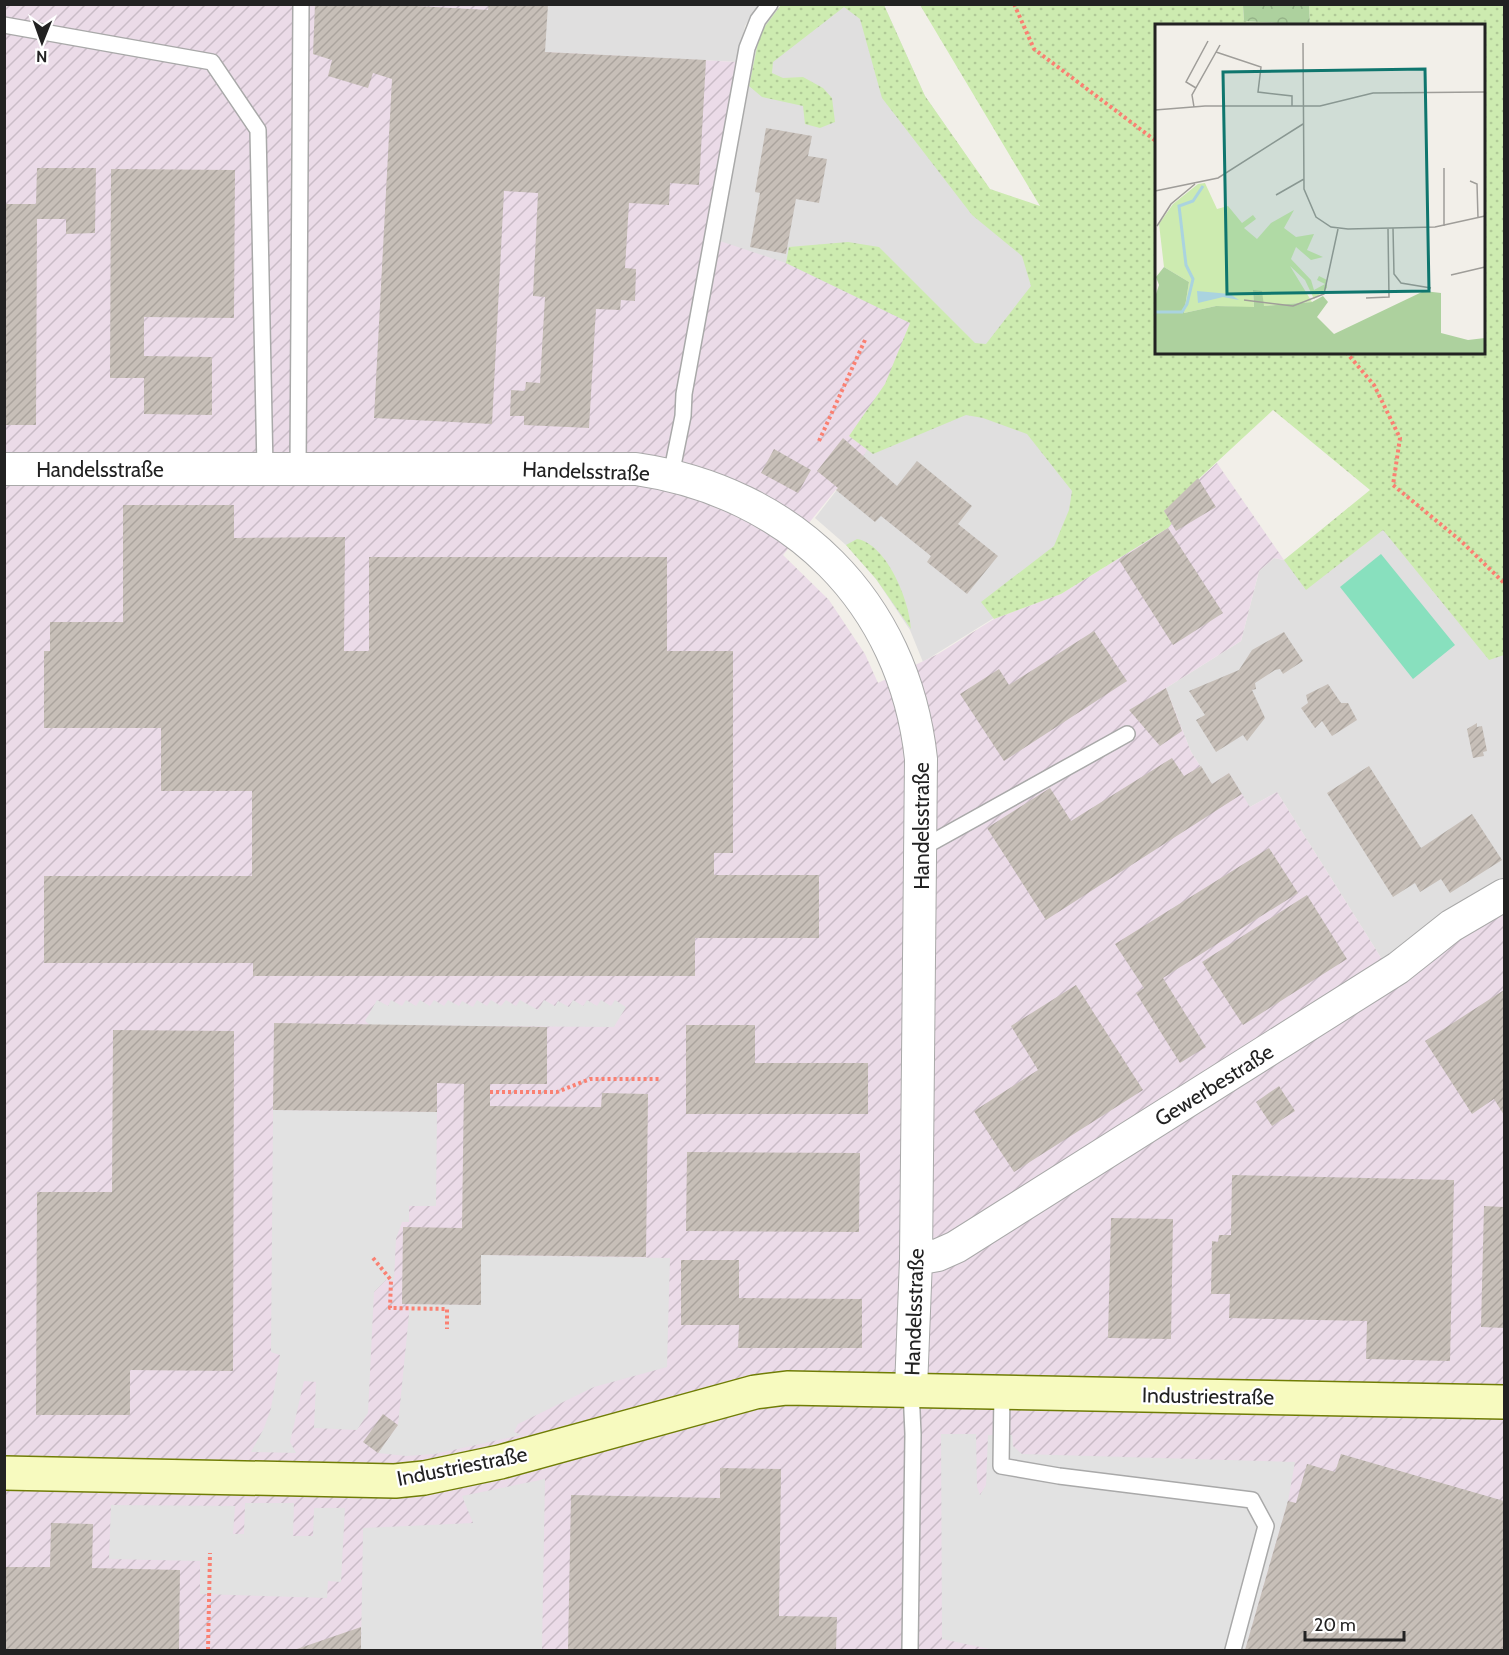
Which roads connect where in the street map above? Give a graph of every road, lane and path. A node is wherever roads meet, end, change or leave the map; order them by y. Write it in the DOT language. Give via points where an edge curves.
graph roads {
  1 [pos="301,4"];
  2 [pos="770,4"];
  3 [pos="1014,4"];
  4 [pos="4,26"];
  5 [pos="1155,140"];
  6 [pos="865,340"];
  7 [pos="1348,354"];
  8 [pos="819,441"];
  9 [pos="4,469"];
  10 [pos="265,469"];
  11 [pos="298,469"];
  12 [pos="672,475"];
  13 [pos="1504,583"];
  14 [pos="1126,734"];
  15 [pos="922,848"];
  16 [pos="1504,895"];
  17 [pos="659,1079"];
  18 [pos="490,1092"];
  19 [pos="373,1258"];
  20 [pos="916,1259"];
  21 [pos="447,1329"];
  22 [pos="911,1389"];
  23 [pos="1002,1391"];
  24 [pos="1504,1401"];
  25 [pos="4,1473"];
  26 [pos="210,1553"];
  27 [pos="208,1650"];
  28 [pos="910,1650"];
  29 [pos="1233,1650"];
  1 -- 11 [label="lane"];
  2 -- 12 [label="lane" via="758,20 747,48"];
  3 -- 5 [label="path" via="1034,49"];
  4 -- 10 [label="lane" via="212,62 258,130"];
  6 -- 8 [label="path"];
  7 -- 13 [label="path" via="1374,385 1400,438 1393,485 1461,541"];
  9 -- 10 [label="street, Handelsstraße"];
  10 -- 11 [label="street, Handelsstraße"];
  11 -- 12 [label="street, Handelsstraße" via="614,468"];
  12 -- 15 [label="street, Handelsstraße" via="720,490 779,520 837,568 871,612 899,664 913,709 921,759"];
  14 -- 15 [label="lane"];
  15 -- 20 [label="street, Handelsstraße"];
  16 -- 20 [label="street, Gewerbestraße" via="1451,926 1398,968 976,1234 938,1255"];
  17 -- 18 [label="path" via="590,1079 557,1092"];
  19 -- 21 [label="path" via="391,1280 390,1308 447,1307"];
  20 -- 22 [label="street, Handelsstraße"];
  22 -- 23 [label="street, Industriestraße"];
  22 -- 25 [label="street, Industriestraße" via="787,1388 754,1392 500,1462 424,1478"];
  22 -- 28 [label="lane"];
  23 -- 24 [label="street, Industriestraße"];
  23 -- 29 [label="lane" via="1001,1466 1252,1500 1266,1526"];
  26 -- 27 [label="path"];
}
